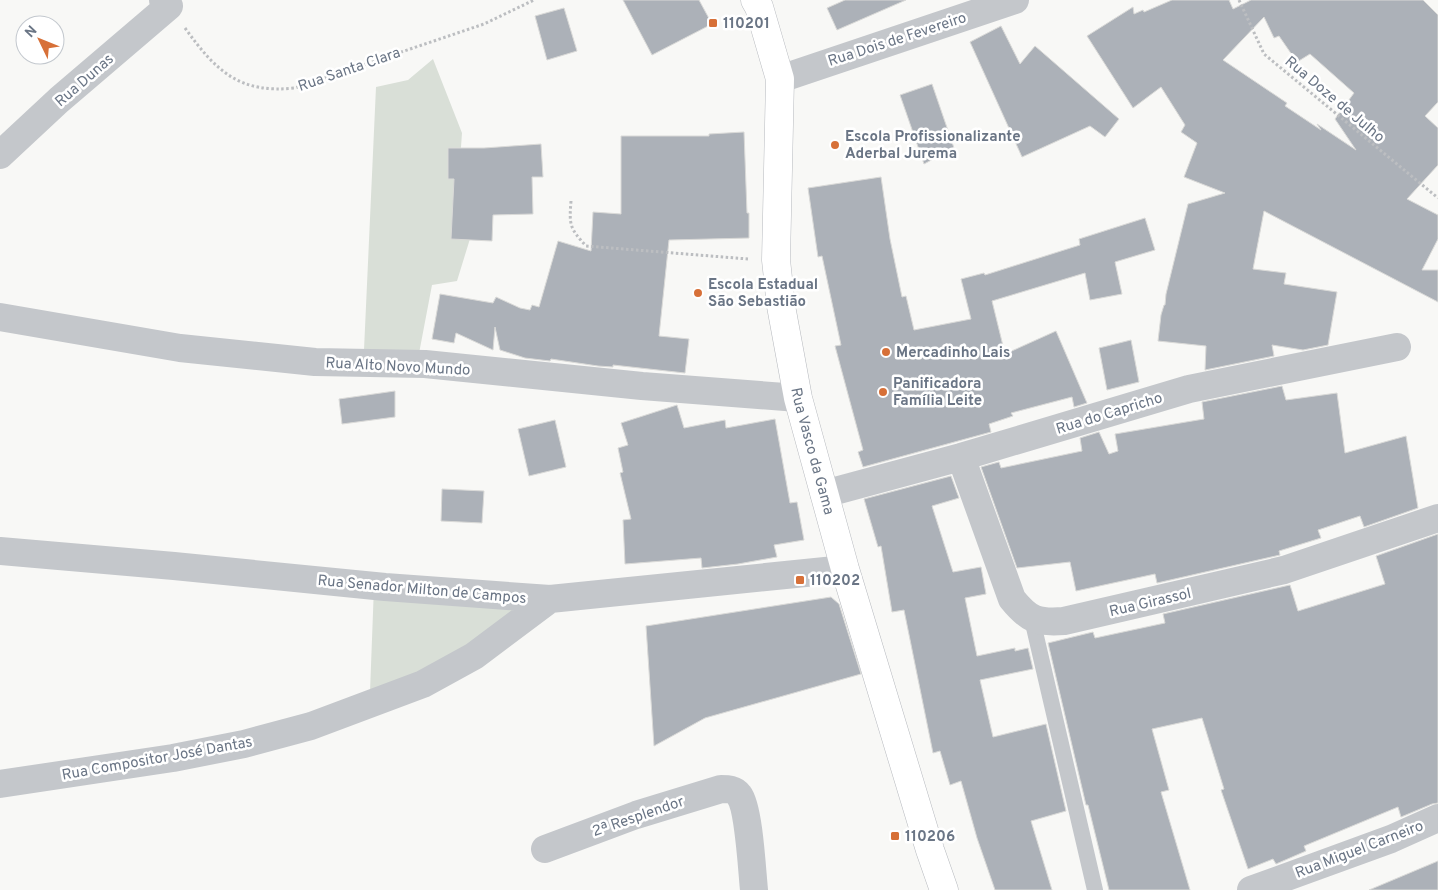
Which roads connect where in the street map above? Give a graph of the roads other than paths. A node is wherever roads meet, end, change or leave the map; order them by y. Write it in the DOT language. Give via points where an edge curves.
graph roads {
  1 [pos="755,0"];
  2 [pos="1015,0"];
  3 [pos="166,3"];
  4 [pos="780,79"];
  5 [pos="0,155"];
  6 [pos="0,317"];
  7 [pos="1397,347"];
  8 [pos="798,398"];
  9 [pos="960,457"];
  10 [pos="824,494"];
  11 [pos="1438,518"];
  12 [pos="0,551"];
  13 [pos="845,569"];
  14 [pos="550,599"];
  15 [pos="1032,619"];
  16 [pos="0,784"];
  17 [pos="1438,818"];
  18 [pos="545,849"];
  19 [pos="754,890"];
  20 [pos="944,890"];
  21 [pos="1095,890"];
  22 [pos="1251,890"];
  1 -- 4 [label="main road, Rua Vasco da Gama"];
  2 -- 4 [label="street, Rua Dois de Fevereiro"];
  3 -- 5 [label="street, Rua Dunas"];
  4 -- 8 [label="main road, Rua Vasco da Gama" via="776,260"];
  6 -- 8 [label="street, Rua Alto Novo Mundo" via="180,348 315,362 425,364"];
  7 -- 9 [label="street, Rua do Capricho" via="1189,389"];
  8 -- 10 [label="main road, Rua Vasco da Gama"];
  9 -- 10 [label="street, Rua do Capricho"];
  9 -- 15 [label="street" via="1012,599"];
  10 -- 13 [label="main road, Rua Vasco da Gama"];
  11 -- 15 [label="street, Rua Girassol" via="1284,570 1064,621 1045,623"];
  12 -- 14 [label="street, Rua Senador Milton de Campos" via="385,588"];
  13 -- 14 [label="street, Rua Senador Milton de Campos"];
  13 -- 20 [label="main road, Rua Vasco da Gama"];
  14 -- 16 [label="street, Rua Compositor José Dantas" via="474,656 423,684 311,726 182,757"];
  15 -- 21 [label="lane"];
  17 -- 22 [label="street, Rua Miguel Carneiro"];
  18 -- 19 [label="street, 2ª Resplendor" via="655,809 722,789 733,790 743,805"];
}
